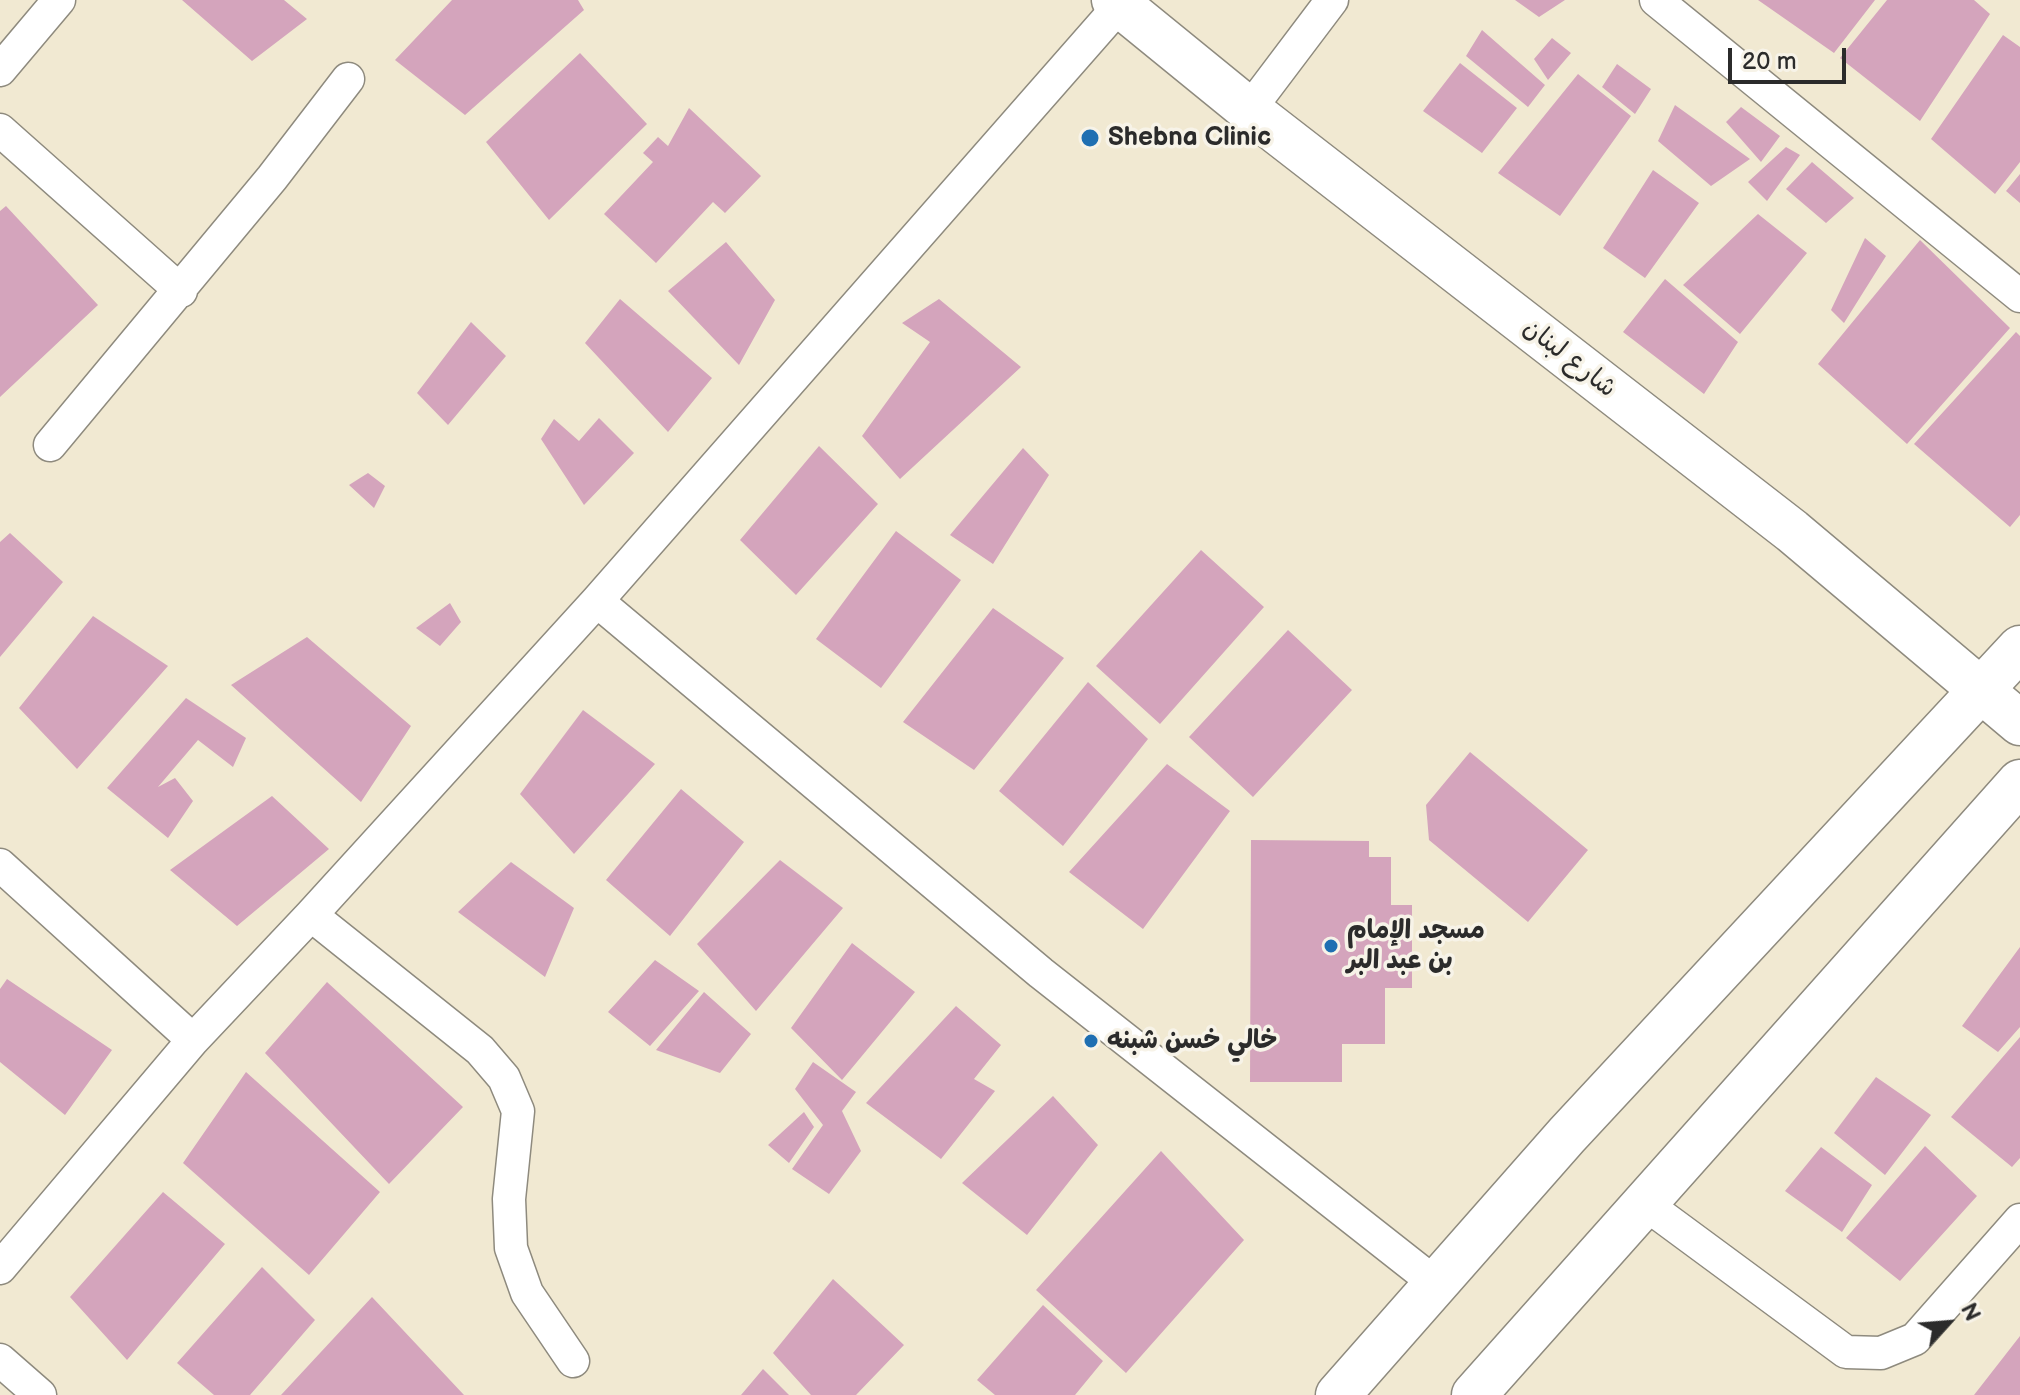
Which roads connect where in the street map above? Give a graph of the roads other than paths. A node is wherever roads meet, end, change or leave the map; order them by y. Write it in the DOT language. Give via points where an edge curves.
graph roads {
  1 [pos="59,0"];
  2 [pos="1332,0"];
  3 [pos="1656,0"];
  4 [pos="1117,3"];
  5 [pos="0,70"];
  6 [pos="348,79"];
  7 [pos="1249,110"];
  8 [pos="0,130"];
  9 [pos="181,291"];
  10 [pos="2020,296"];
  11 [pos="50,445"];
  12 [pos="597,601"];
  13 [pos="2020,648"];
  14 [pos="1981,689"];
  15 [pos="2020,723"];
  16 [pos="2020,782"];
  17 [pos="0,865"];
  18 [pos="311,915"];
  19 [pos="193,1040"];
  20 [pos="1644,1203"];
  21 [pos="2020,1220"];
  22 [pos="0,1268"];
  23 [pos="1435,1283"];
  24 [pos="0,1360"];
  25 [pos="573,1361"];
  26 [pos="40,1395"];
  27 [pos="1338,1395"];
  28 [pos="1474,1395"];
  1 -- 5 [label="street"];
  2 -- 7 [label="street"];
  3 -- 10 [label="street"];
  4 -- 7 [label="main road, شارع لبنان"];
  4 -- 12 [label="street"];
  6 -- 9 [label="street"];
  7 -- 14 [label="main road, شارع لبنان" via="1792,531"];
  8 -- 9 [label="street"];
  9 -- 11 [label="street"];
  12 -- 18 [label="street"];
  12 -- 23 [label="street" via="1041,973"];
  13 -- 14 [label="main road"];
  14 -- 15 [label="main road, شارع لبنان"];
  14 -- 23 [label="main road"];
  16 -- 20 [label="main road"];
  17 -- 19 [label="street"];
  18 -- 19 [label="street"];
  18 -- 25 [label="street" via="480,1050 504,1078 518,1111 509,1199 511,1248 527,1293"];
  19 -- 22 [label="street"];
  20 -- 21 [label="street" via="1846,1352 1881,1353 1915,1339"];
  20 -- 28 [label="main road"];
  23 -- 27 [label="main road"];
  24 -- 26 [label="street"];
}
